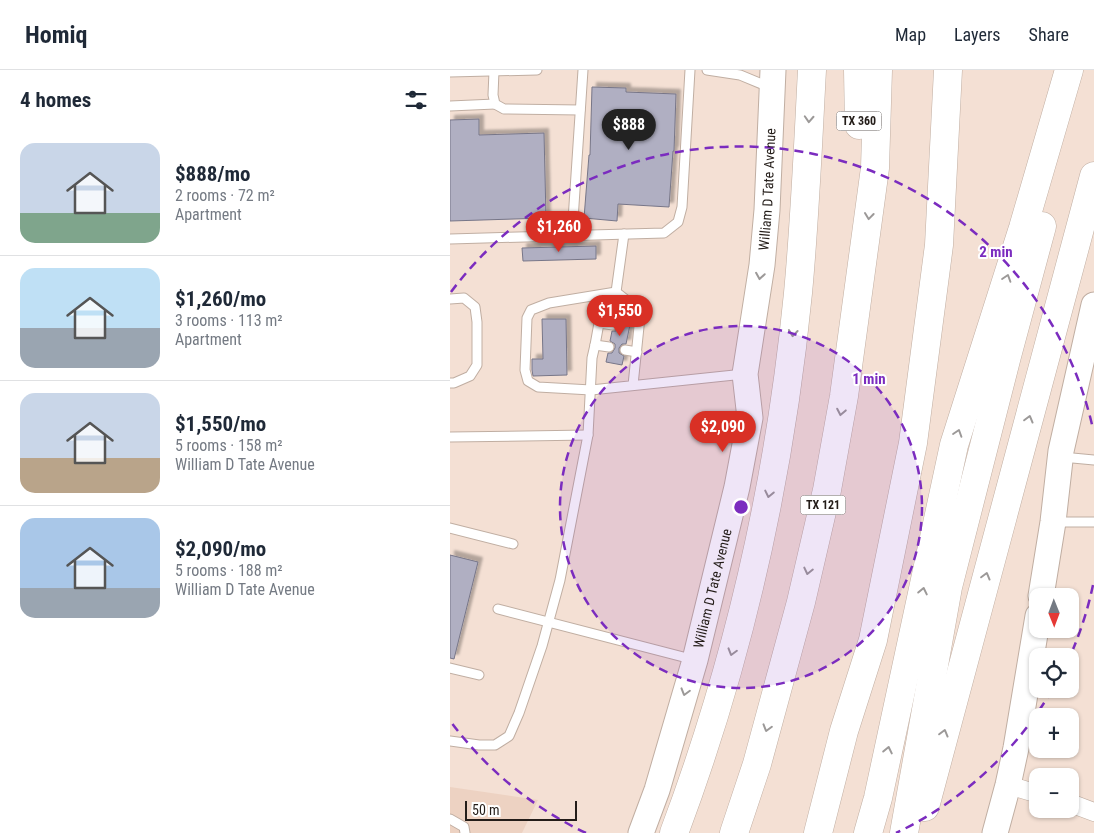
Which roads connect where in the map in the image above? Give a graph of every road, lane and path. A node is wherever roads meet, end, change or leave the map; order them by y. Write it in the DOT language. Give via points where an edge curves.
graph roads {
  1 [pos="537,70"];
  2 [pos="583,70"];
  3 [pos="690,70"];
  4 [pos="708,70"];
  5 [pos="812,70"];
  6 [pos="858,70"];
  7 [pos="878,70"];
  8 [pos="948,70"];
  9 [pos="1069,70"];
  10 [pos="1084,70"];
  11 [pos="494,71"];
  12 [pos="450,72"];
  13 [pos="773,79"];
  14 [pos="495,104"];
  15 [pos="450,106"];
  16 [pos="580,110"];
  17 [pos="875,168"];
  18 [pos="1094,176"];
  19 [pos="624,234"];
  20 [pos="572,235"];
  21 [pos="450,238"];
  22 [pos="616,292"];
  23 [pos="450,298"];
  24 [pos="1094,305"];
  25 [pos="599,323"];
  26 [pos="613,325"];
  27 [pos="629,328"];
  28 [pos="639,330"];
  29 [pos="595,345"];
  30 [pos="609,348"];
  31 [pos="625,350"];
  32 [pos="637,352"];
  33 [pos="745,374"];
  34 [pos="450,383"];
  35 [pos="633,385"];
  36 [pos="591,390"];
  37 [pos="588,436"];
  38 [pos="450,437"];
  39 [pos="1060,457"];
  40 [pos="1094,460"];
  41 [pos="1053,522"];
  42 [pos="1094,522"];
  43 [pos="450,528"];
  44 [pos="513,544"];
  45 [pos="1042,588"];
  46 [pos="498,609"];
  47 [pos="548,622"];
  48 [pos="1034,638"];
  49 [pos="695,660"];
  50 [pos="450,668"];
  51 [pos="479,675"];
  52 [pos="450,741"];
  53 [pos="1008,786"];
  54 [pos="1029,792"];
  55 [pos="1079,806"];
  56 [pos="1094,812"];
  57 [pos="450,819"];
  58 [pos="465,833"];
  59 [pos="641,833"];
  60 [pos="674,833"];
  61 [pos="734,833"];
  62 [pos="818,833"];
  63 [pos="868,833"];
  64 [pos="904,833"];
  65 [pos="918,833"];
  66 [pos="994,833"];
  1 -- 11 [label="lane"];
  2 -- 16 [label="lane"];
  3 -- 19 [label="lane" via="682,207 678,222 664,233"];
  4 -- 13 [label="lane"];
  5 -- 60 [label="highway, one-way" via="798,293 771,484 754,569 728,667"];
  6 -- 17 [label="highway, TX 360" via="859,132"];
  7 -- 17 [label="highway, TX 121"];
  8 -- 62 [label="highway" via="939,245 913,443 873,640 844,731"];
  63 -- 9 [label="highway, one-way" via="954,445"];
  10 -- 64 [label="highway" via="948,588"];
  11 -- 12 [label="lane"];
  11 -- 14 [label="lane"];
  13 -- 33 [label="main road, William D Tate Avenue, one-way" via="762,265"];
  14 -- 15 [label="lane"];
  14 -- 16 [label="lane" via="504,109"];
  16 -- 20 [label="lane"];
  17 -- 61 [label="highway, TX 121, one-way" via="844,396 827,490 782,674"];
  65 -- 18 [label="highway, one-way"];
  19 -- 20 [label="lane"];
  19 -- 22 [label="lane"];
  20 -- 21 [label="lane"];
  22 -- 25 [label="lane" via="601,312"];
  22 -- 28 [label="lane" via="634,306 640,317"];
  22 -- 36 [label="lane" via="549,303 531,310 527,318 525,370 528,381 538,387"];
  23 -- 34 [label="lane" via="464,298 475,307 477,365 470,376"];
  24 -- 39 [label="main road"];
  25 -- 26 [label="lane"];
  25 -- 29 [label="lane"];
  27 -- 28 [label="lane"];
  28 -- 32 [label="lane"];
  29 -- 30 [label="lane"];
  29 -- 36 [label="lane"];
  31 -- 32 [label="lane"];
  32 -- 35 [label="lane"];
  33 -- 35 [label="lane"];
  33 -- 49 [label="main road, William D Tate Avenue" via="750,418 737,487"];
  35 -- 36 [label="lane"];
  36 -- 37 [label="lane"];
  37 -- 38 [label="lane"];
  37 -- 47 [label="lane" via="560,580"];
  39 -- 40 [label="lane"];
  39 -- 41 [label="main road"];
  41 -- 42 [label="lane"];
  41 -- 45 [label="main road"];
  43 -- 44 [label="lane"];
  46 -- 47 [label="lane"];
  47 -- 49 [label="lane"];
  47 -- 52 [label="lane" via="509,736 495,745"];
  48 -- 53 [label="main road"];
  49 -- 59 [label="main road, William D Tate Avenue, one-way"];
  50 -- 51 [label="lane"];
  53 -- 54 [label="street"];
  53 -- 66 [label="main road"];
  55 -- 56 [label="street"];
  57 -- 58 [label="lane" via="464,827"];
}
